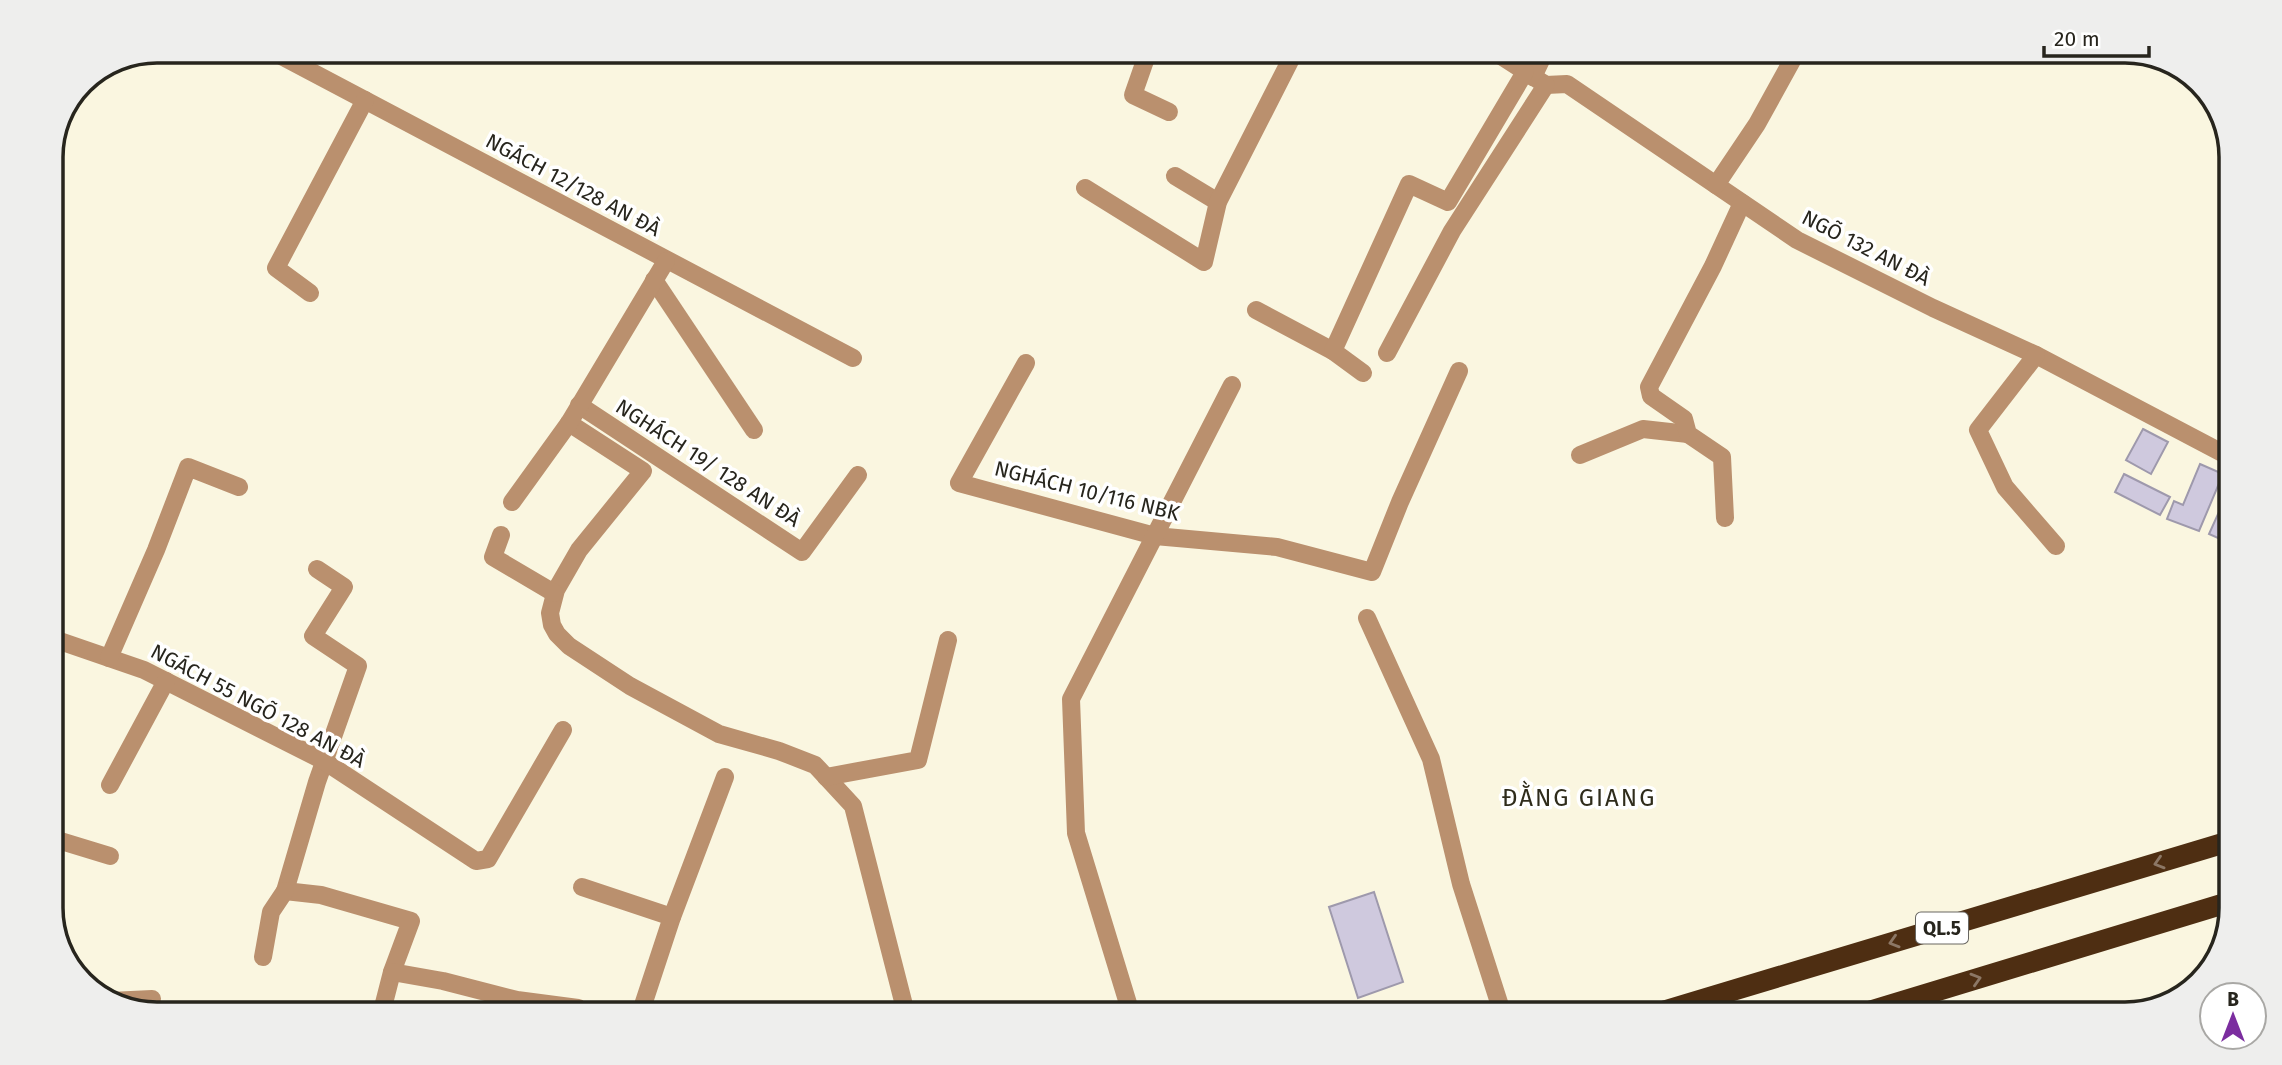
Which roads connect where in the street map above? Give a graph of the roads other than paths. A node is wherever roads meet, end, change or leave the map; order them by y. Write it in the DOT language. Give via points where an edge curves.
graph roads {
  1 [pos="295,63"];
  2 [pos="1144,63"];
  3 [pos="1289,63"];
  4 [pos="1512,63"];
  5 [pos="1540,63"];
  6 [pos="1791,63"];
  7 [pos="1535,78"];
  8 [pos="365,100"];
  9 [pos="1169,112"];
  10 [pos="1175,176"];
  11 [pos="1716,185"];
  12 [pos="1085,188"];
  13 [pos="1218,202"];
  14 [pos="1742,203"];
  15 [pos="666,261"];
  16 [pos="654,280"];
  17 [pos="310,293"];
  18 [pos="1256,310"];
  19 [pos="1333,351"];
  20 [pos="1387,354"];
  21 [pos="2036,355"];
  22 [pos="853,358"];
  23 [pos="1026,363"];
  24 [pos="1459,371"];
  25 [pos="1363,373"];
  26 [pos="1232,385"];
  27 [pos="579,405"];
  28 [pos="569,423"];
  29 [pos="754,430"];
  30 [pos="1688,434"];
  31 [pos="2219,451"];
  32 [pos="1580,455"];
  33 [pos="858,475"];
  34 [pos="239,487"];
  35 [pos="512,502"];
  36 [pos="1725,518"];
  37 [pos="501,535"];
  38 [pos="1155,536"];
  39 [pos="2056,546"];
  40 [pos="317,569"];
  41 [pos="554,593"];
  42 [pos="1367,618"];
  43 [pos="948,640"];
  44 [pos="63,643"];
  45 [pos="108,658"];
  46 [pos="166,681"];
  47 [pos="563,730"];
  48 [pos="324,761"];
  49 [pos="725,777"];
  50 [pos="826,777"];
  51 [pos="110,785"];
  52 [pos="63,842"];
  53 [pos="2219,845"];
  54 [pos="110,856"];
  55 [pos="582,887"];
  56 [pos="285,891"];
  57 [pos="2219,906"];
  58 [pos="672,917"];
  59 [pos="263,957"];
  60 [pos="392,972"];
  61 [pos="152,999"];
  62 [pos="138,1000"];
  63 [pos="384,1002"];
  64 [pos="532,1002"];
  65 [pos="644,1002"];
  66 [pos="903,1002"];
  67 [pos="1128,1002"];
  68 [pos="1499,1002"];
  69 [pos="1694,1002"];
  70 [pos="1900,1002"];
  1 -- 8 [label="lane, NGÁCH 12/128 AN ĐÀ"];
  2 -- 9 [label="lane" via="1133,95"];
  3 -- 13 [label="lane"];
  4 -- 7 [label="lane, NGÕ 132 AN ĐÀ"];
  5 -- 7 [label="lane"];
  6 -- 11 [label="lane"];
  7 -- 11 [label="lane, NGÕ 132 AN ĐÀ" via="1567,84"];
  7 -- 19 [label="lane" via="1448,202 1409,184"];
  7 -- 20 [label="lane"];
  8 -- 15 [label="lane, NGÁCH 12/128 AN ĐÀ"];
  8 -- 17 [label="lane" via="276,268"];
  10 -- 13 [label="lane"];
  11 -- 14 [label="lane, NGÕ 132 AN ĐÀ"];
  12 -- 13 [label="lane" via="1204,262"];
  14 -- 21 [label="lane, NGÕ 132 AN ĐÀ" via="1797,240"];
  14 -- 30 [label="lane" via="1649,387 1651,396 1684,419"];
  15 -- 16 [label="lane"];
  15 -- 22 [label="lane, NGÁCH 12/128 AN ĐÀ"];
  16 -- 27 [label="lane"];
  16 -- 29 [label="lane"];
  18 -- 19 [label="lane"];
  19 -- 25 [label="lane"];
  21 -- 31 [label="lane, NGÕ 132 AN ĐÀ"];
  21 -- 39 [label="lane" via="1978,430 2005,487"];
  23 -- 38 [label="lane, NGHÁCH 10/116 NBK" via="958,483"];
  24 -- 38 [label="lane, NGHÁCH 10/116 NBK" via="1373,572 1277,547"];
  26 -- 38 [label="lane"];
  27 -- 28 [label="lane"];
  27 -- 33 [label="lane, NGHÁCH 19/ 128 AN ĐÀ" via="802,552"];
  28 -- 35 [label="lane"];
  28 -- 41 [label="lane" via="643,471 579,550"];
  30 -- 32 [label="lane" via="1643,429"];
  30 -- 36 [label="lane" via="1722,457"];
  34 -- 45 [label="lane" via="188,467"];
  37 -- 41 [label="lane" via="493,557"];
  38 -- 67 [label="lane" via="1071,699 1076,833"];
  40 -- 48 [label="lane" via="344,587 313,636 358,666"];
  41 -- 50 [label="lane" via="552,625 569,646 630,687 719,734 815,765"];
  42 -- 68 [label="lane" via="1431,759 1461,884"];
  43 -- 50 [label="lane" via="918,760"];
  44 -- 45 [label="lane, NGÁCH 55 NGÕ 128 AN ĐÀ"];
  45 -- 46 [label="lane, NGÁCH 55 NGÕ 128 AN ĐÀ"];
  46 -- 48 [label="lane, NGÁCH 55 NGÕ 128 AN ĐÀ"];
  46 -- 51 [label="lane"];
  47 -- 48 [label="lane, NGÁCH 55 NGÕ 128 AN ĐÀ" via="488,859 476,861"];
  48 -- 56 [label="lane"];
  49 -- 58 [label="lane"];
  50 -- 66 [label="lane" via="853,806"];
  52 -- 54 [label="lane"];
  53 -- 69 [label="highway, QL.5, one-way"];
  55 -- 58 [label="lane"];
  56 -- 59 [label="lane" via="271,912"];
  56 -- 60 [label="lane" via="321,895 411,921"];
  70 -- 57 [label="highway, one-way"];
  58 -- 65 [label="lane"];
  60 -- 63 [label="lane"];
  60 -- 64 [label="lane"];
  61 -- 62 [label="lane"];
}
